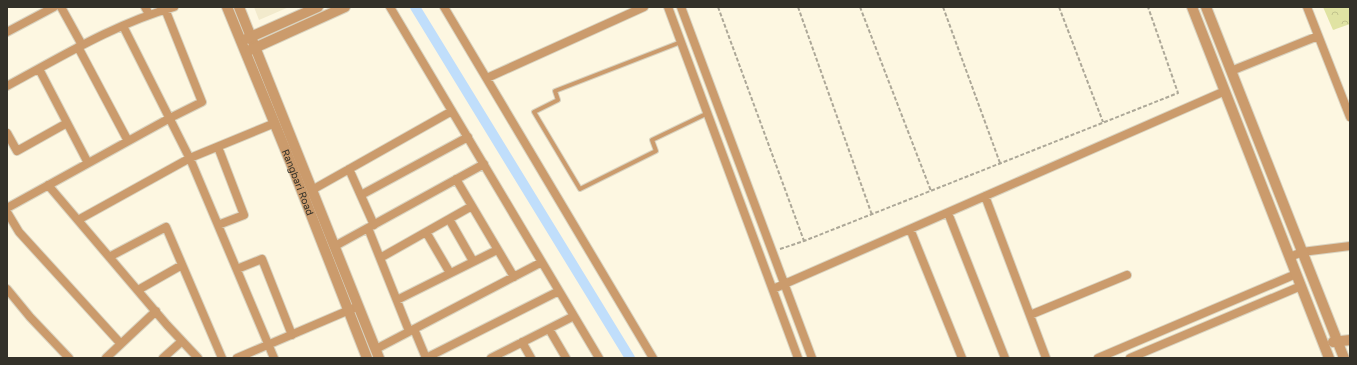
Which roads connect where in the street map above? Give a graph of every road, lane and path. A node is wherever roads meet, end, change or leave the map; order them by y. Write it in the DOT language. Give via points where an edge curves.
graph roads {
  1 [pos="54,7"];
  2 [pos="61,7"];
  3 [pos="174,7"];
  4 [pos="227,7"];
  5 [pos="239,7"];
  6 [pos="318,7"];
  7 [pos="345,7"];
  8 [pos="390,7"];
  9 [pos="444,7"];
  10 [pos="644,7"];
  11 [pos="668,7"];
  12 [pos="681,7"];
  13 [pos="718,7"];
  14 [pos="798,7"];
  15 [pos="860,7"];
  16 [pos="943,7"];
  17 [pos="1059,7"];
  18 [pos="1148,7"];
  19 [pos="1192,7"];
  20 [pos="1206,7"];
  21 [pos="1307,7"];
  22 [pos="165,10"];
  23 [pos="147,11"];
  24 [pos="123,26"];
  25 [pos="7,32"];
  26 [pos="1318,36"];
  27 [pos="251,37"];
  28 [pos="241,42"];
  29 [pos="681,42"];
  30 [pos="80,46"];
  31 [pos="256,47"];
  32 [pos="245,52"];
  33 [pos="39,69"];
  34 [pos="1231,71"];
  35 [pos="487,78"];
  36 [pos="7,86"];
  37 [pos="712,91"];
  38 [pos="1225,91"];
  39 [pos="701,95"];
  40 [pos="1347,100"];
  41 [pos="452,111"];
  42 [pos="708,113"];
  43 [pos="170,118"];
  44 [pos="1350,118"];
  45 [pos="1103,122"];
  46 [pos="67,123"];
  47 [pos="274,123"];
  48 [pos="7,133"];
  49 [pos="468,137"];
  50 [pos="128,141"];
  51 [pos="218,147"];
  52 [pos="190,158"];
  53 [pos="88,163"];
  54 [pos="1000,163"];
  55 [pos="484,164"];
  56 [pos="349,169"];
  57 [pos="456,179"];
  58 [pos="48,186"];
  59 [pos="312,190"];
  60 [pos="931,191"];
  61 [pos="361,195"];
  62 [pos="985,196"];
  63 [pos="472,206"];
  64 [pos="7,208"];
  65 [pos="7,212"];
  66 [pos="948,212"];
  67 [pos="872,214"];
  68 [pos="449,219"];
  69 [pos="78,220"];
  70 [pos="218,225"];
  71 [pos="371,226"];
  72 [pos="910,229"];
  73 [pos="426,232"];
  74 [pos="804,241"];
  75 [pos="335,246"];
  76 [pos="1350,246"];
  77 [pos="498,250"];
  78 [pos="772,252"];
  79 [pos="1302,252"];
  80 [pos="109,257"];
  81 [pos="1290,257"];
  82 [pos="380,258"];
  83 [pos="473,262"];
  84 [pos="542,262"];
  85 [pos="182,265"];
  86 [pos="237,269"];
  87 [pos="450,273"];
  88 [pos="1296,274"];
  89 [pos="1127,275"];
  90 [pos="514,277"];
  91 [pos="784,284"];
  92 [pos="1301,286"];
  93 [pos="773,289"];
  94 [pos="138,290"];
  95 [pos="559,290"];
  96 [pos="7,291"];
  97 [pos="397,300"];
  98 [pos="359,306"];
  99 [pos="349,311"];
  100 [pos="156,312"];
  101 [pos="1030,315"];
  102 [pos="574,316"];
  103 [pos="549,329"];
  104 [pos="412,330"];
  105 [pos="292,335"];
  106 [pos="1350,340"];
  107 [pos="182,341"];
  108 [pos="1338,341"];
  109 [pos="522,342"];
  110 [pos="1323,342"];
  111 [pos="121,344"];
  112 [pos="268,345"];
  113 [pos="377,353"];
  114 [pos="1346,355"];
  115 [pos="1328,356"];
  116 [pos="69,358"];
  117 [pos="106,358"];
  118 [pos="163,358"];
  119 [pos="198,358"];
  120 [pos="222,358"];
  121 [pos="237,358"];
  122 [pos="274,358"];
  123 [pos="367,358"];
  124 [pos="491,358"];
  125 [pos="531,358"];
  126 [pos="566,358"];
  127 [pos="599,358"];
  128 [pos="653,358"];
  129 [pos="798,358"];
  130 [pos="812,358"];
  131 [pos="962,358"];
  132 [pos="1005,358"];
  133 [pos="1046,358"];
  134 [pos="1098,358"];
  135 [pos="1130,358"];
  1 -- 25 [label="street"];
  2 -- 30 [label="street"];
  3 -- 22 [label="street"];
  4 -- 28 [label="street, Rangbari Road"];
  5 -- 27 [label="street, Rangbari Road"];
  6 -- 27 [label="street"];
  7 -- 31 [label="street"];
  8 -- 41 [label="street"];
  9 -- 35 [label="street"];
  10 -- 35 [label="street"];
  11 -- 29 [label="street"];
  12 -- 37 [label="street"];
  13 -- 74 [label="path"];
  14 -- 67 [label="path"];
  15 -- 60 [label="path"];
  16 -- 54 [label="path"];
  17 -- 45 [label="path"];
  18 -- 45 [label="path" via="1178,93"];
  19 -- 38 [label="street"];
  20 -- 34 [label="street"];
  21 -- 26 [label="street"];
  22 -- 23 [label="street"];
  22 -- 43 [label="street" via="202,102"];
  23 -- 24 [label="street"];
  24 -- 30 [label="street"];
  24 -- 43 [label="street"];
  26 -- 34 [label="street"];
  26 -- 40 [label="street"];
  27 -- 28 [label="street"];
  27 -- 31 [label="street, Rangbari Road"];
  28 -- 32 [label="street, Rangbari Road"];
  29 -- 39 [label="street"];
  29 -- 42 [label="lane" via="555,91 558,100 534,112 580,189 656,151 652,140"];
  30 -- 33 [label="street"];
  30 -- 50 [label="street"];
  31 -- 32 [label="street"];
  31 -- 59 [label="street, Rangbari Road"];
  32 -- 47 [label="street, Rangbari Road"];
  33 -- 36 [label="street"];
  33 -- 46 [label="street"];
  34 -- 79 [label="street"];
  35 -- 128 [label="street"];
  37 -- 39 [label="street"];
  37 -- 78 [label="street"];
  38 -- 62 [label="street"];
  38 -- 81 [label="street"];
  39 -- 42 [label="street"];
  40 -- 44 [label="street"];
  41 -- 49 [label="street"];
  41 -- 56 [label="street"];
  42 -- 93 [label="street"];
  43 -- 50 [label="street"];
  43 -- 52 [label="street"];
  45 -- 54 [label="path"];
  46 -- 48 [label="street" via="17,151"];
  46 -- 53 [label="street"];
  47 -- 51 [label="street"];
  47 -- 99 [label="street, Rangbari Road"];
  49 -- 55 [label="street"];
  49 -- 61 [label="street"];
  50 -- 53 [label="street"];
  51 -- 52 [label="street"];
  51 -- 70 [label="street" via="244,215"];
  52 -- 69 [label="street"];
  52 -- 70 [label="street"];
  53 -- 58 [label="street"];
  54 -- 60 [label="path"];
  55 -- 57 [label="street"];
  55 -- 84 [label="street"];
  56 -- 59 [label="street"];
  56 -- 61 [label="street"];
  57 -- 63 [label="street"];
  57 -- 71 [label="street"];
  58 -- 64 [label="street"];
  58 -- 69 [label="street"];
  59 -- 75 [label="street, Rangbari Road"];
  60 -- 67 [label="path"];
  61 -- 71 [label="street"];
  62 -- 66 [label="street"];
  62 -- 101 [label="street"];
  63 -- 68 [label="street"];
  63 -- 77 [label="street"];
  65 -- 111 [label="street" via="19,232"];
  66 -- 72 [label="street"];
  66 -- 132 [label="street"];
  67 -- 74 [label="path"];
  68 -- 73 [label="street"];
  68 -- 83 [label="street"];
  69 -- 80 [label="street"];
  70 -- 86 [label="street"];
  71 -- 75 [label="street"];
  71 -- 82 [label="street"];
  72 -- 91 [label="street"];
  72 -- 131 [label="street"];
  73 -- 82 [label="street"];
  73 -- 87 [label="street"];
  74 -- 78 [label="path"];
  75 -- 98 [label="street, Rangbari Road"];
  76 -- 79 [label="street"];
  77 -- 83 [label="street"];
  77 -- 90 [label="street"];
  78 -- 91 [label="street"];
  79 -- 81 [label="street"];
  79 -- 108 [label="street"];
  80 -- 85 [label="street" via="166,227"];
  80 -- 94 [label="street"];
  81 -- 88 [label="street"];
  82 -- 97 [label="street"];
  83 -- 87 [label="street"];
  84 -- 90 [label="street"];
  84 -- 95 [label="street"];
  85 -- 94 [label="street"];
  85 -- 120 [label="street"];
  86 -- 105 [label="street" via="262,259"];
  86 -- 112 [label="street"];
  87 -- 97 [label="street"];
  88 -- 92 [label="street"];
  88 -- 134 [label="street"];
  89 -- 101 [label="street"];
  90 -- 104 [label="street"];
  91 -- 93 [label="street"];
  91 -- 130 [label="street"];
  92 -- 110 [label="street"];
  92 -- 135 [label="street"];
  93 -- 129 [label="street"];
  94 -- 100 [label="street"];
  95 -- 102 [label="street"];
  95 -- 104 [label="street" via="426,358"];
  96 -- 116 [label="street"];
  97 -- 104 [label="street"];
  98 -- 99 [label="street"];
  98 -- 113 [label="street, Rangbari Road"];
  99 -- 105 [label="street"];
  99 -- 123 [label="street, Rangbari Road"];
  100 -- 107 [label="street"];
  100 -- 111 [label="street"];
  101 -- 133 [label="street"];
  102 -- 103 [label="street"];
  102 -- 127 [label="street"];
  103 -- 109 [label="street"];
  103 -- 126 [label="street"];
  104 -- 113 [label="street"];
  105 -- 112 [label="street"];
  106 -- 108 [label="street"];
  107 -- 118 [label="street"];
  107 -- 119 [label="street"];
  108 -- 110 [label="street"];
  108 -- 114 [label="street"];
  109 -- 124 [label="street"];
  109 -- 125 [label="street"];
  110 -- 115 [label="street"];
  111 -- 117 [label="street"];
  112 -- 121 [label="street"];
  112 -- 122 [label="street"];
  114 -- 115 [label="street"];
}
